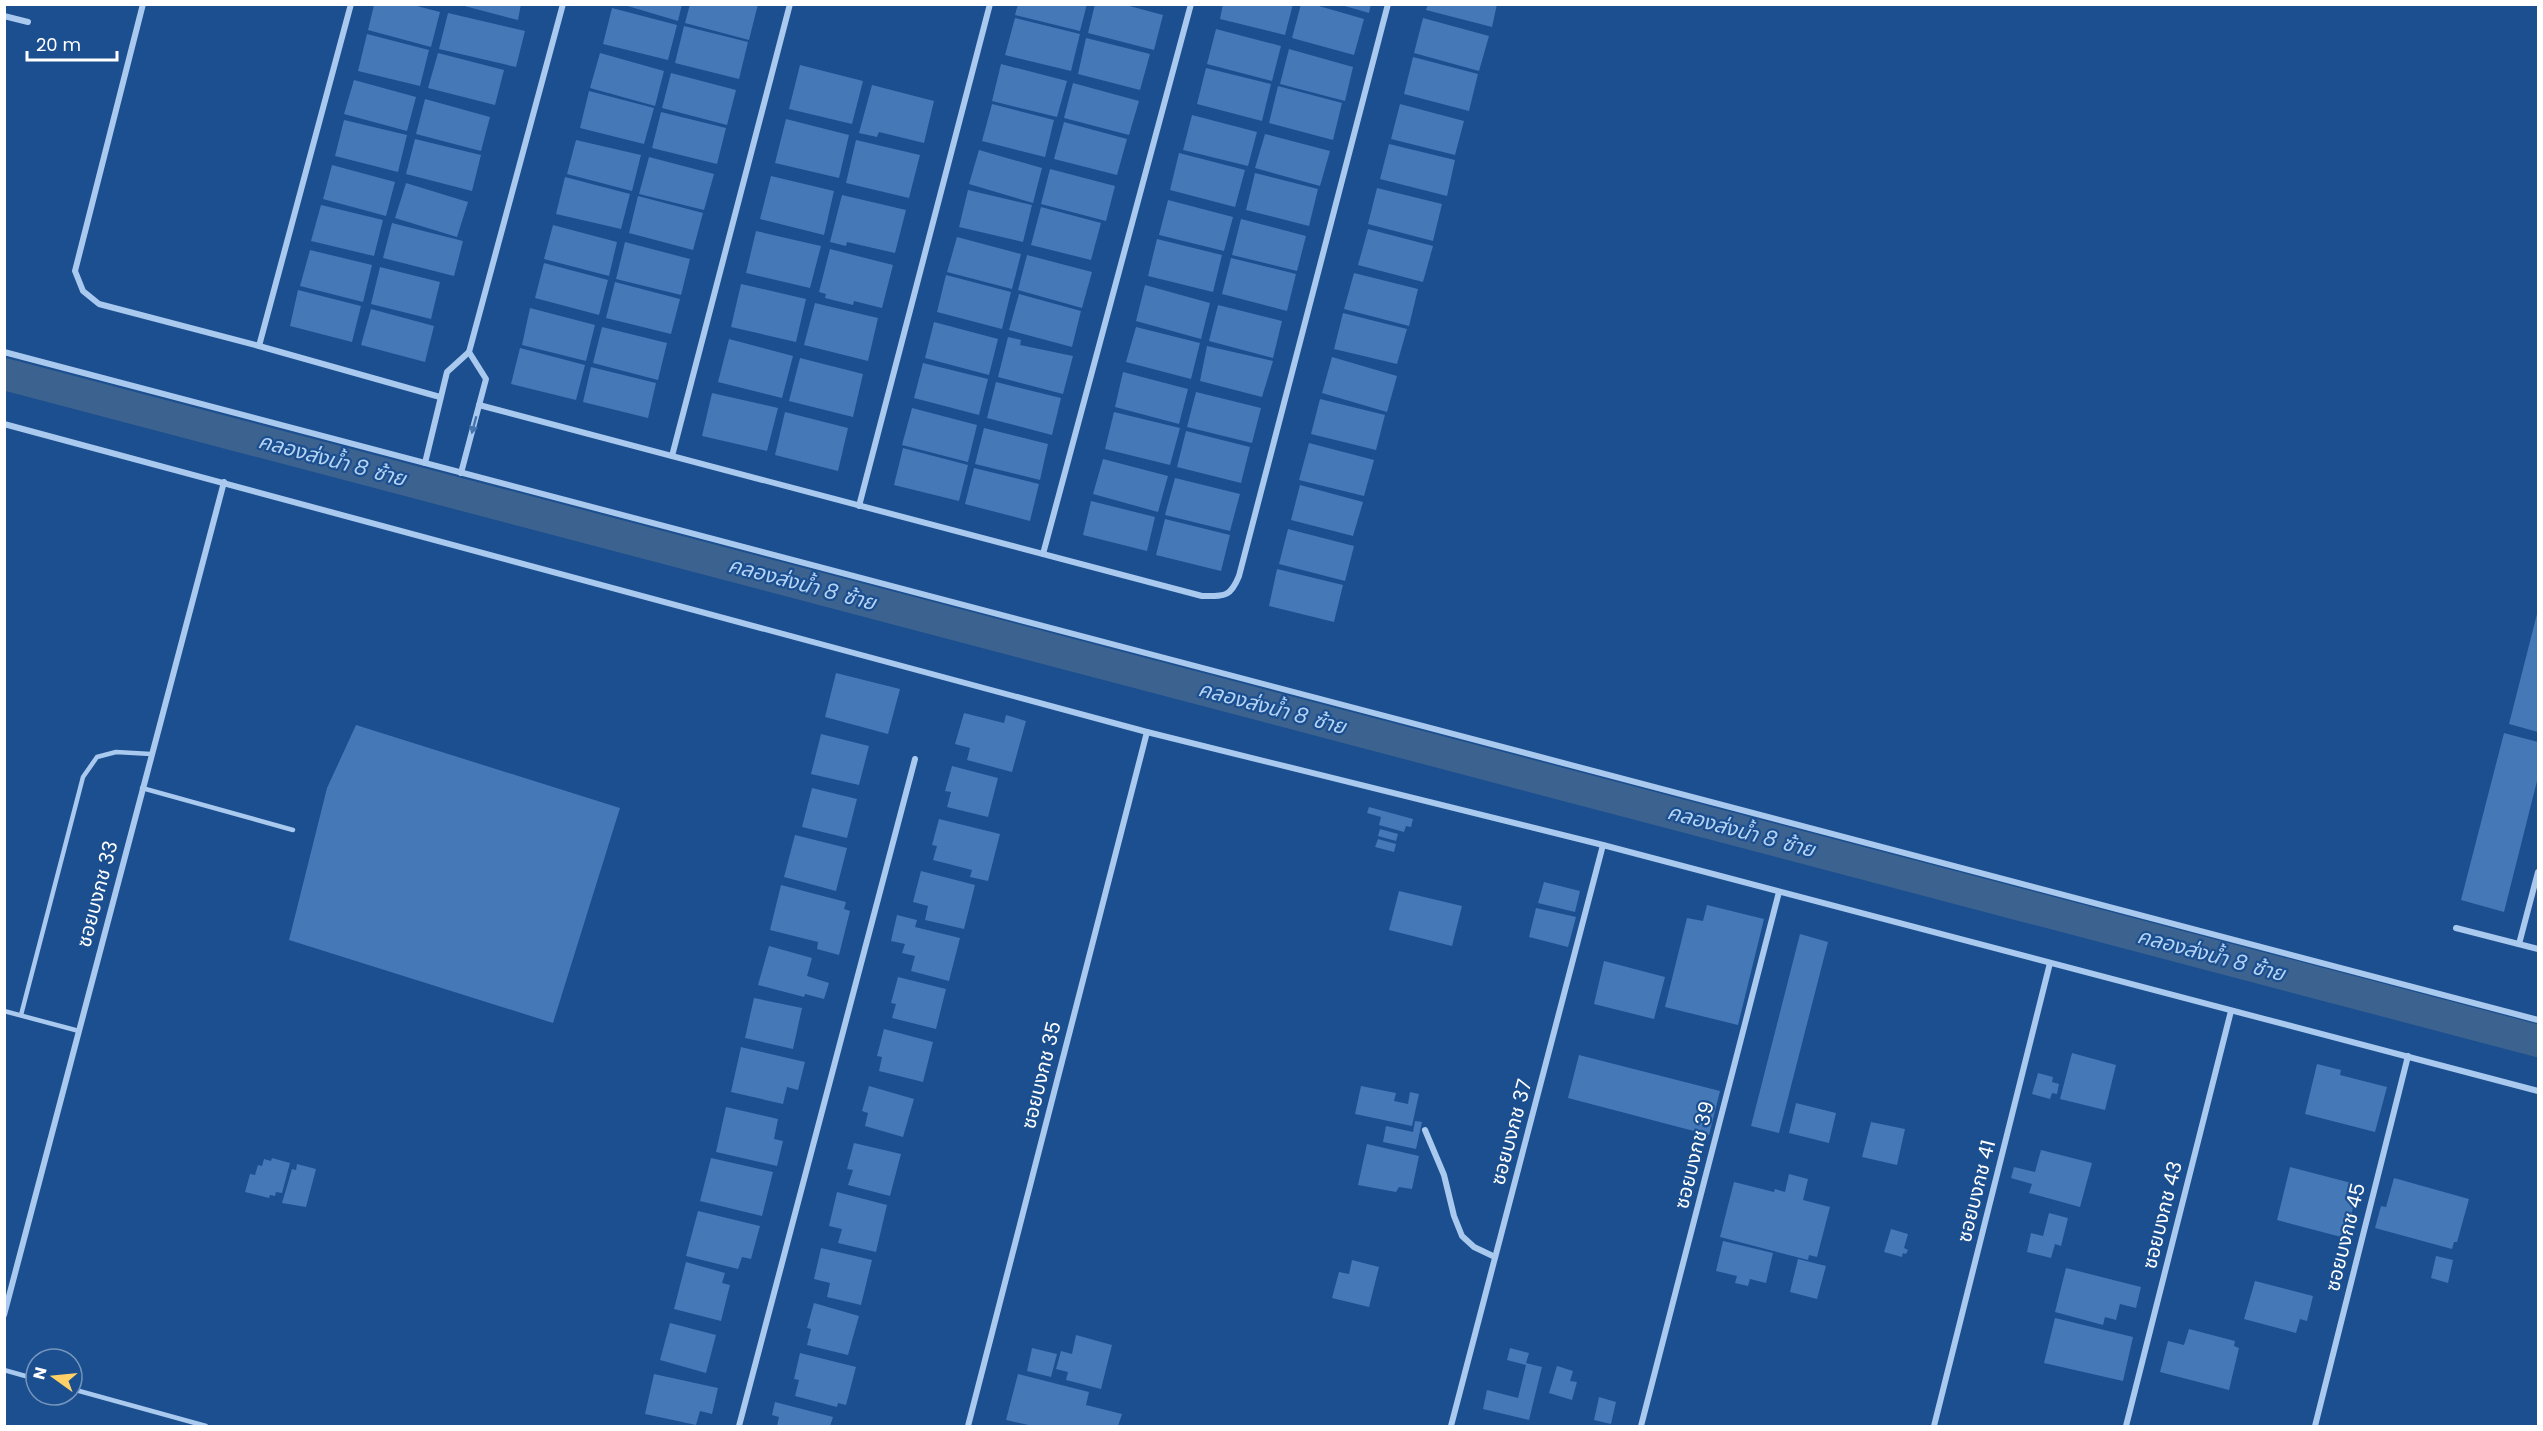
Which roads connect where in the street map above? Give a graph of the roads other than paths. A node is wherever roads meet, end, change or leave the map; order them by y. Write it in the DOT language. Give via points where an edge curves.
graph roads {
  1 [pos="143,4"];
  2 [pos="351,4"];
  3 [pos="563,4"];
  4 [pos="790,4"];
  5 [pos="990,4"];
  6 [pos="1191,4"];
  7 [pos="1388,4"];
  8 [pos="4,16"];
  9 [pos="28,22"];
  10 [pos="259,346"];
  11 [pos="469,351"];
  12 [pos="4,352"];
  13 [pos="440,398"];
  14 [pos="479,405"];
  15 [pos="4,424"];
  16 [pos="672,456"];
  17 [pos="425,463"];
  18 [pos="461,472"];
  19 [pos="224,482"];
  20 [pos="859,506"];
  21 [pos="1043,554"];
  22 [pos="1147,732"];
  23 [pos="151,754"];
  24 [pos="915,759"];
  25 [pos="142,788"];
  26 [pos="293,830"];
  27 [pos="1603,845"];
  28 [pos="2538,872"];
  29 [pos="1779,892"];
  30 [pos="2456,928"];
  31 [pos="2519,944"];
  32 [pos="2538,949"];
  33 [pos="2050,963"];
  34 [pos="4,1011"];
  35 [pos="2231,1011"];
  36 [pos="21,1015"];
  37 [pos="2538,1020"];
  38 [pos="79,1031"];
  39 [pos="2408,1056"];
  40 [pos="2538,1091"];
  41 [pos="1425,1130"];
  42 [pos="1495,1257"];
  43 [pos="4,1315"];
  44 [pos="4,1370"];
  45 [pos="24,1376"];
  46 [pos="84,1392"];
  47 [pos="206,1426"];
  48 [pos="739,1426"];
  49 [pos="968,1426"];
  50 [pos="1451,1426"];
  51 [pos="1641,1426"];
  52 [pos="1934,1426"];
  53 [pos="2126,1426"];
  54 [pos="2314,1426"];
  1 -- 10 [label="street" via="75,271 83,291 99,304"];
  2 -- 10 [label="street"];
  3 -- 11 [label="street"];
  4 -- 16 [label="street"];
  5 -- 20 [label="street"];
  6 -- 21 [label="street"];
  7 -- 21 [label="street" via="1233,590 1225,596 1202,596"];
  8 -- 9 [label="street"];
  10 -- 13 [label="street"];
  11 -- 13 [label="street" via="447,372"];
  11 -- 14 [label="street" via="486,379"];
  12 -- 17 [label="street"];
  13 -- 17 [label="street"];
  14 -- 16 [label="street"];
  14 -- 18 [label="street, one-way"];
  15 -- 19 [label="street"];
  16 -- 20 [label="street"];
  17 -- 18 [label="street"];
  18 -- 37 [label="street"];
  19 -- 22 [label="street"];
  19 -- 23 [label="street, ซอยบงกช 33"];
  20 -- 21 [label="street"];
  22 -- 27 [label="street"];
  22 -- 49 [label="street, ซอยบงกช 35"];
  23 -- 25 [label="street, ซอยบงกช 33"];
  23 -- 36 [label="lane" via="116,752 98,757 83,777"];
  24 -- 48 [label="street"];
  25 -- 26 [label="lane"];
  25 -- 38 [label="street, ซอยบงกช 33"];
  27 -- 29 [label="street"];
  27 -- 42 [label="street, ซอยบงกช 37"];
  28 -- 31 [label="street"];
  29 -- 33 [label="street"];
  29 -- 51 [label="street, ซอยบงกช 39"];
  30 -- 31 [label="street"];
  31 -- 32 [label="street"];
  33 -- 35 [label="street"];
  33 -- 52 [label="street, ซอยบงกช 41"];
  34 -- 36 [label="lane"];
  35 -- 39 [label="street"];
  35 -- 53 [label="street, ซอยบงกช 43"];
  36 -- 38 [label="lane"];
  38 -- 43 [label="street, ซอยบงกช 33"];
  39 -- 40 [label="street"];
  39 -- 54 [label="street, ซอยบงกช 45"];
  41 -- 42 [label="street" via="1444,1175 1462,1236"];
  42 -- 50 [label="street, ซอยบงกช 37"];
  44 -- 45 [label="lane"];
  46 -- 47 [label="lane"];
}
